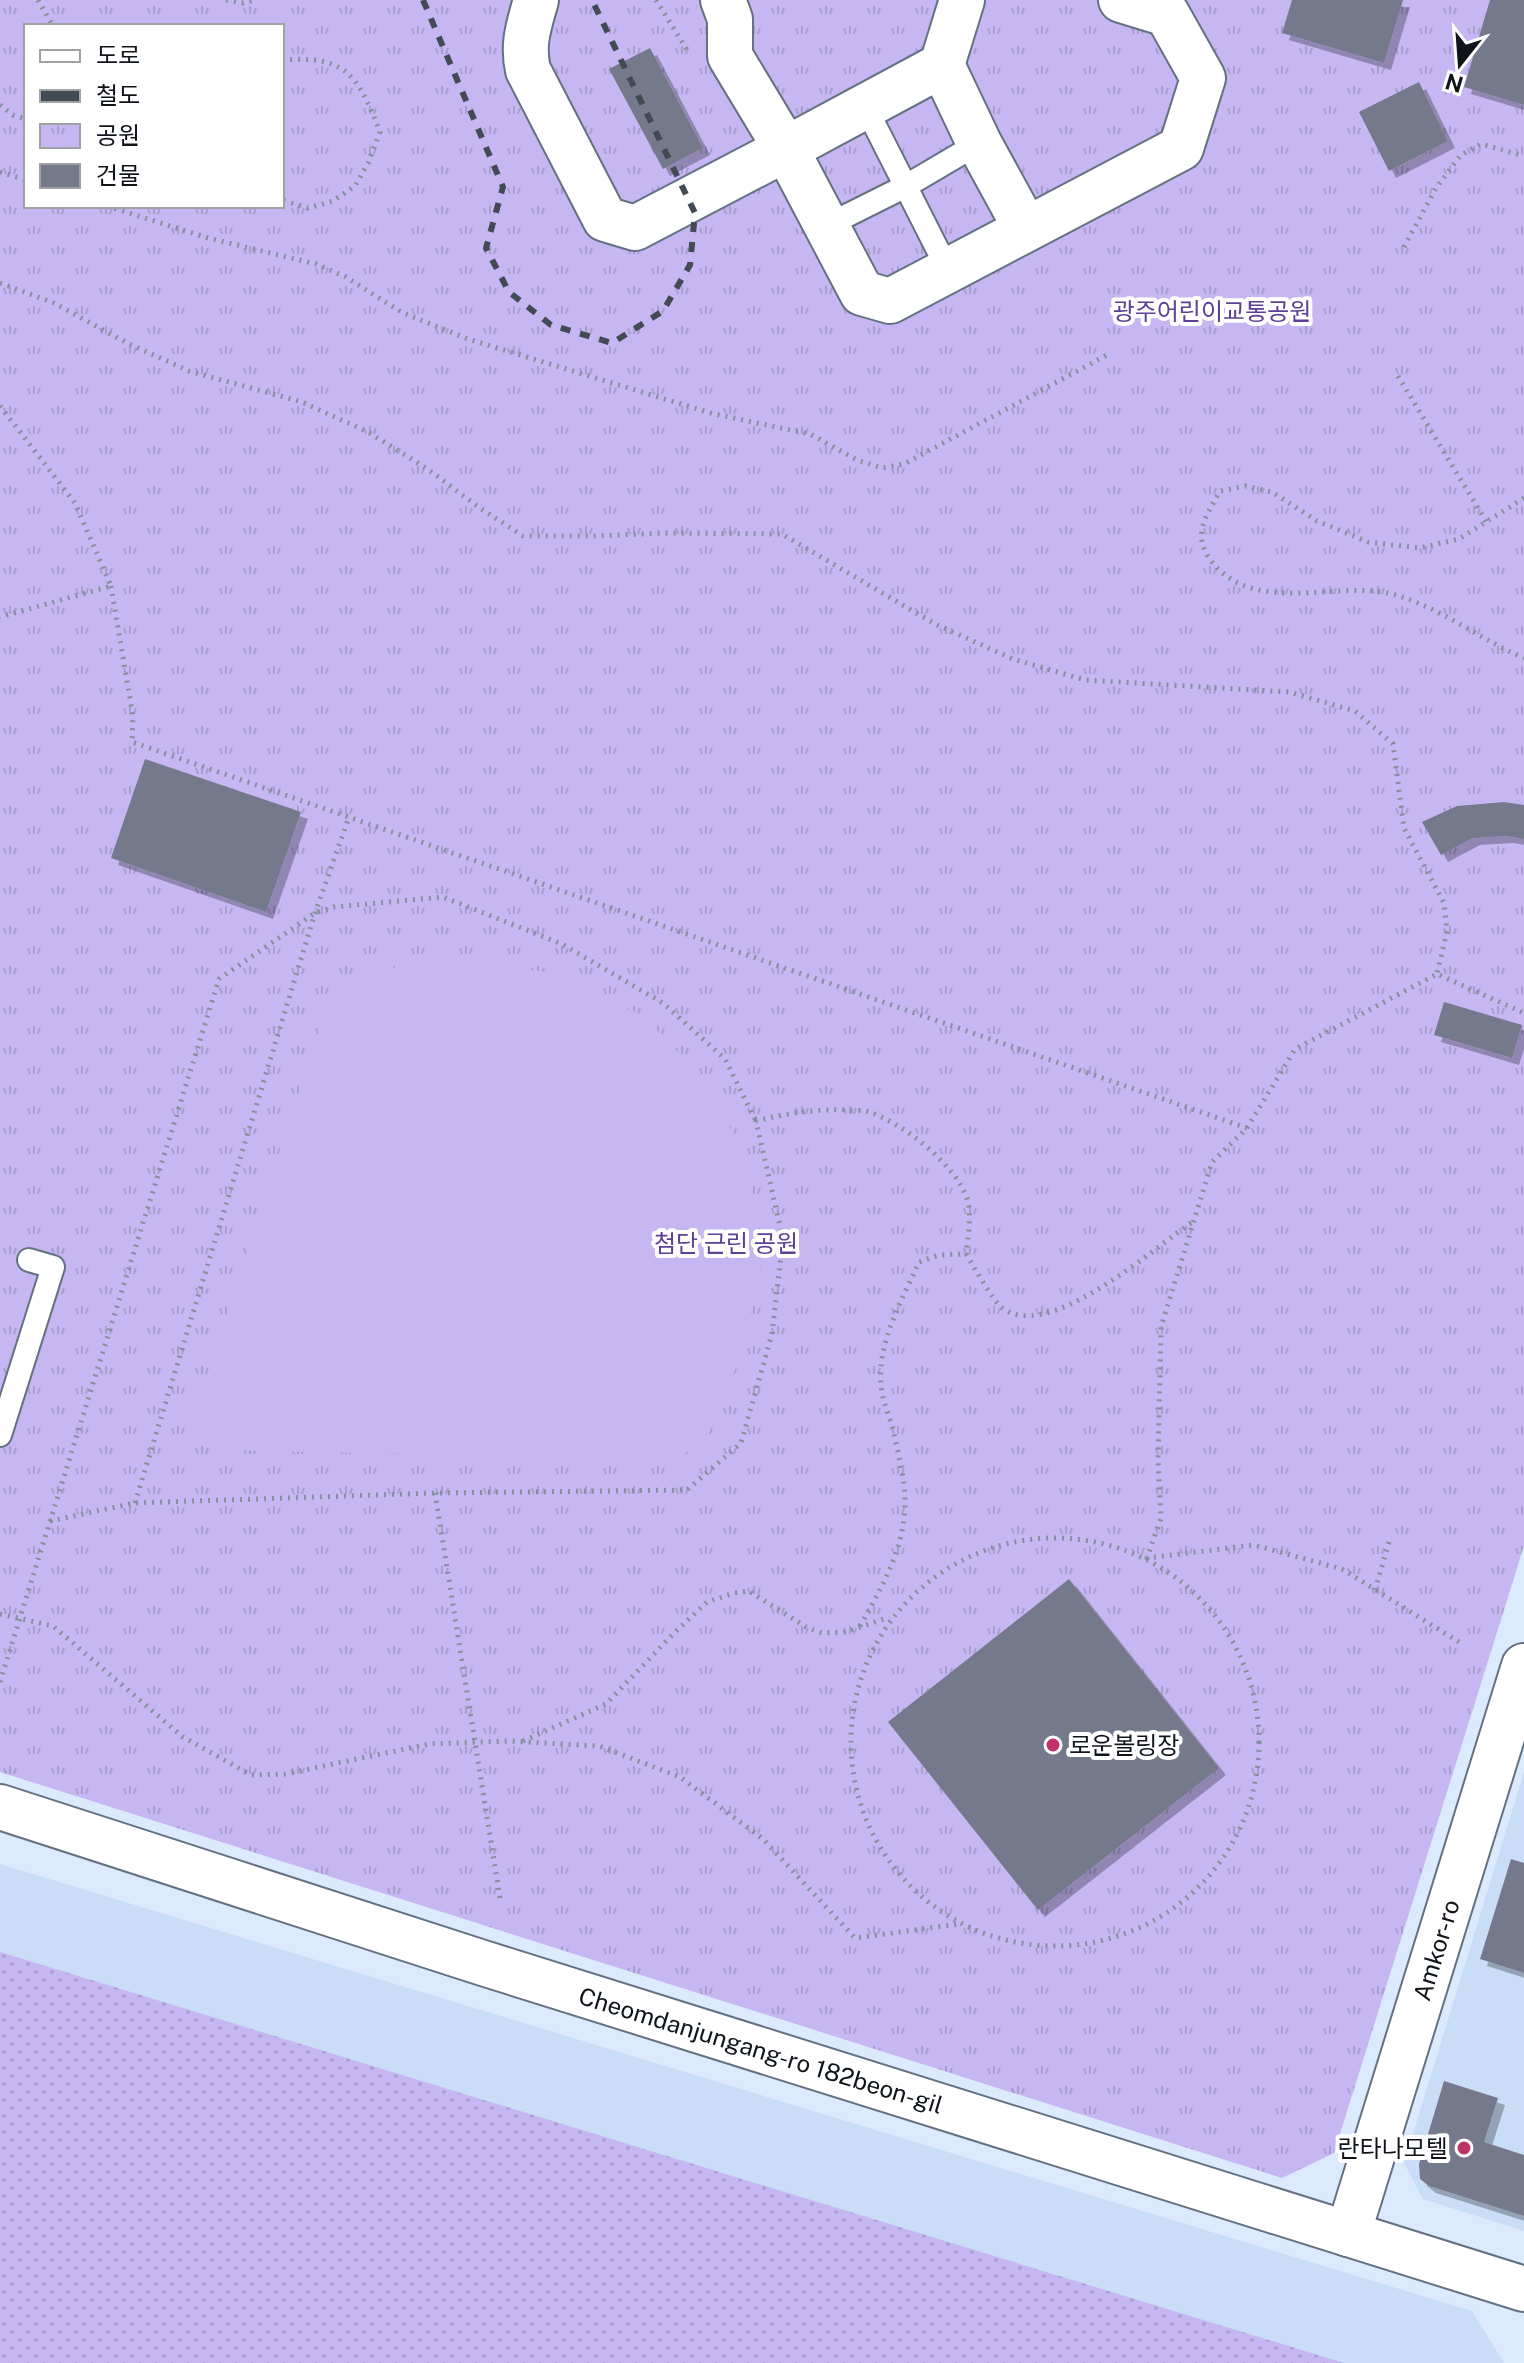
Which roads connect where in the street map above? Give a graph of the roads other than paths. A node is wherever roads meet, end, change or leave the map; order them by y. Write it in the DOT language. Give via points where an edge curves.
graph roads {
  1 [pos="536,0"];
  2 [pos="723,0"];
  3 [pos="962,0"];
  4 [pos="1121,0"];
  5 [pos="942,65"];
  6 [pos="865,106"];
  7 [pos="979,143"];
  8 [pos="786,149"];
  9 [pos="906,186"];
  10 [pos="826,226"];
  11 [pos="1026,229"];
  12 [pos="948,270"];
  13 [pos="29,1260"];
  14 [pos="0,1435"];
  15 [pos="1524,1666"];
  16 [pos="0,1807"];
  17 [pos="1348,2234"];
  18 [pos="1524,2289"];
  1 -- 8 [label="street" via="525,37 528,70 605,219 635,228"];
  2 -- 8 [label="street" via="730,19 730,56"];
  3 -- 5 [label="street"];
  4 -- 11 [label="street" via="1167,14 1203,78 1181,148"];
  5 -- 6 [label="street"];
  5 -- 7 [label="street"];
  6 -- 8 [label="street"];
  6 -- 9 [label="lane"];
  7 -- 9 [label="lane"];
  7 -- 11 [label="street"];
  8 -- 10 [label="street"];
  9 -- 10 [label="lane"];
  9 -- 12 [label="lane"];
  10 -- 12 [label="street" via="862,293 890,301"];
  11 -- 12 [label="street"];
  13 -- 14 [label="lane" via="53,1267"];
  15 -- 17 [label="street, Amkor-ro"];
  16 -- 17 [label="street, Cheomdanjungang-ro 182beon-gil"];
  17 -- 18 [label="street, Cheomdanjungang-ro 182beon-gil"];
}
